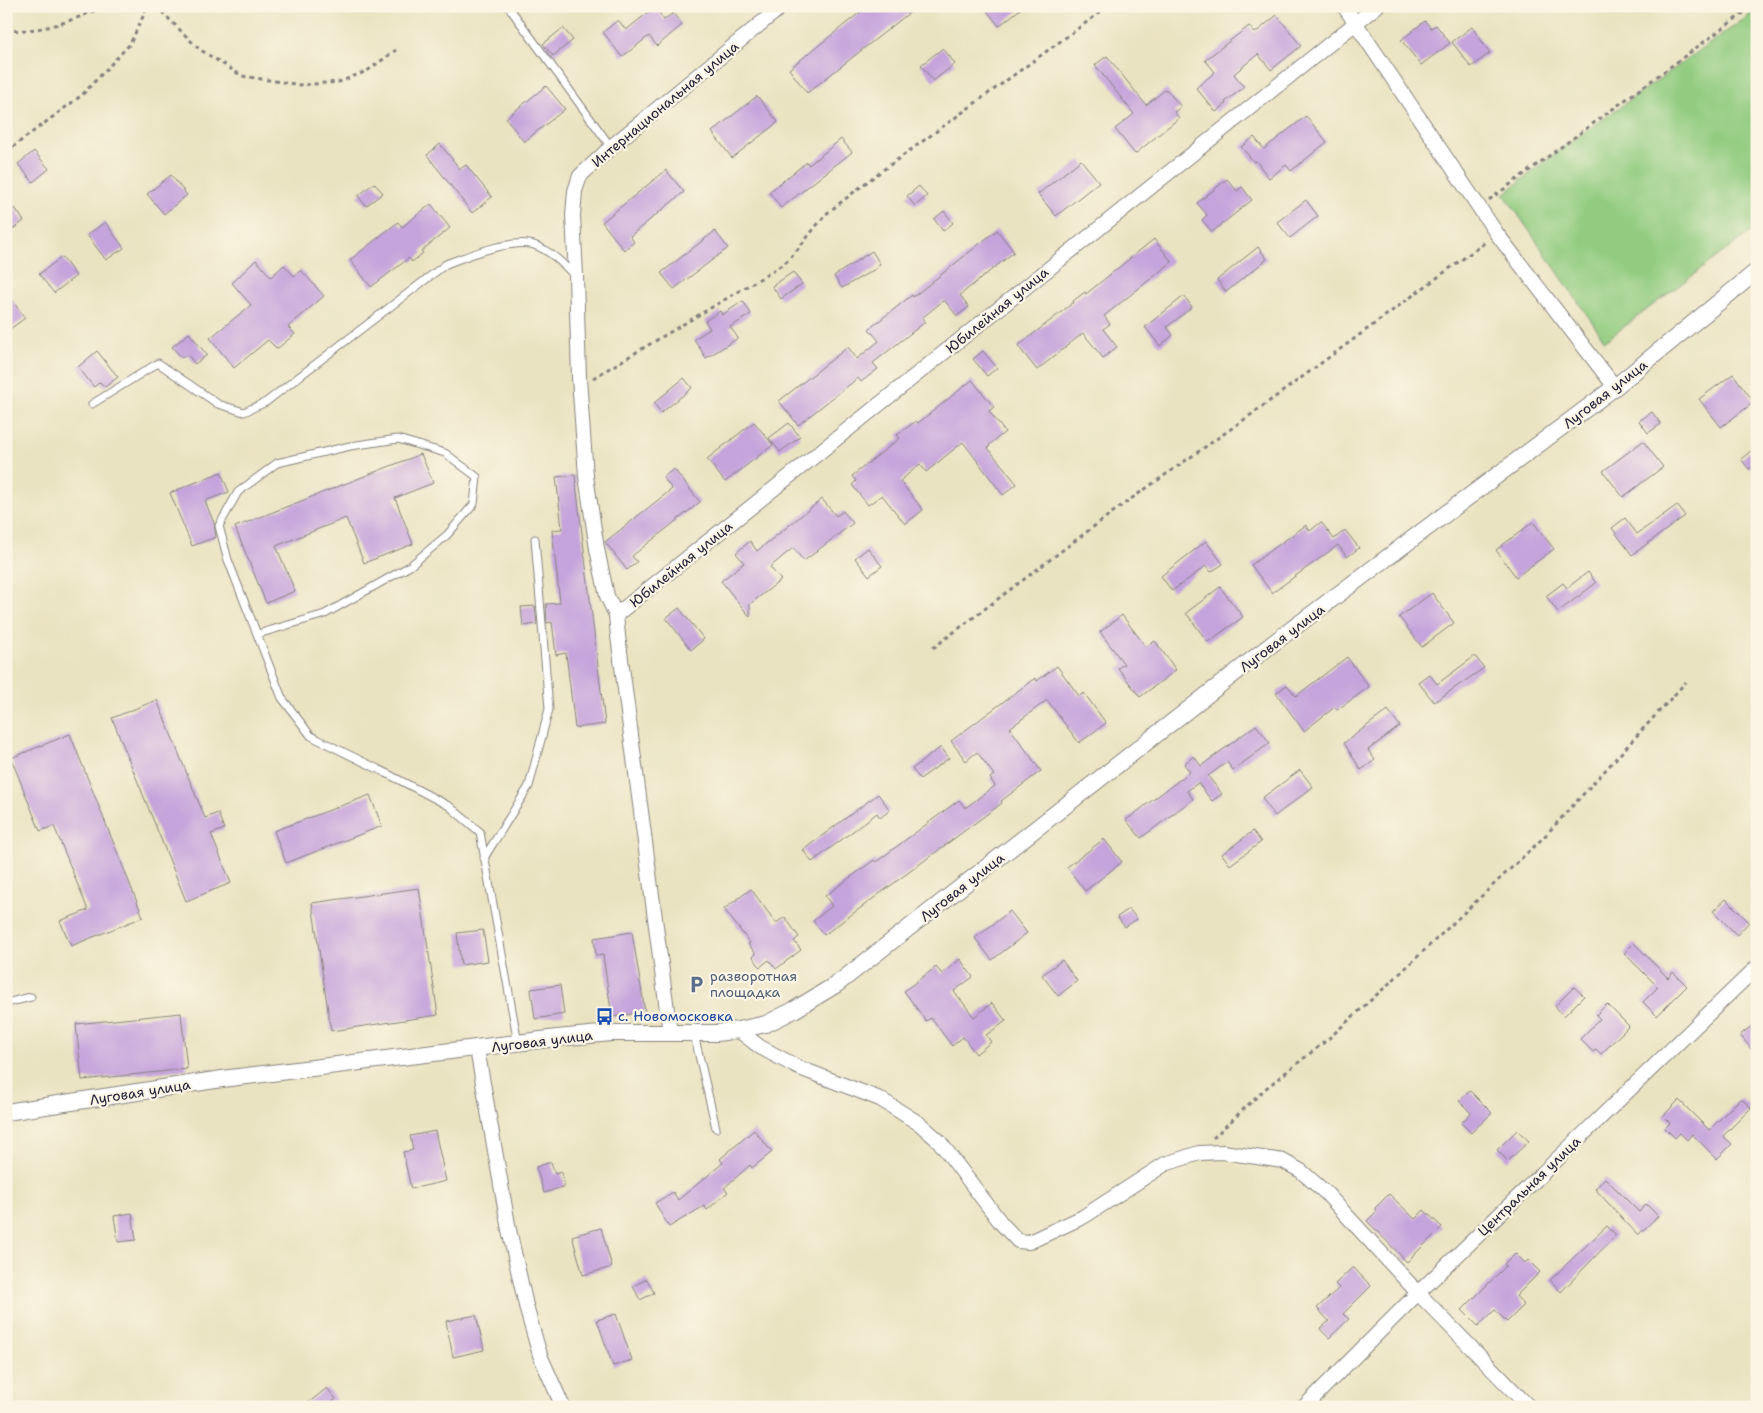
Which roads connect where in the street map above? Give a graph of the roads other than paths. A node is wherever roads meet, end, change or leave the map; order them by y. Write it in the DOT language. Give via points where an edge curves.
graph roads {
  1 [pos="508,6"];
  2 [pos="782,6"];
  3 [pos="1344,6"];
  4 [pos="1377,6"];
  5 [pos="1356,22"];
  6 [pos="611,147"];
  7 [pos="1757,271"];
  8 [pos="576,276"];
  9 [pos="1615,388"];
  10 [pos="92,404"];
  11 [pos="535,538"];
  12 [pos="616,615"];
  13 [pos="258,634"];
  14 [pos="484,858"];
  15 [pos="1757,967"];
  16 [pos="31,997"];
  17 [pos="6,1003"];
  18 [pos="738,1030"];
  19 [pos="693,1032"];
  20 [pos="670,1033"];
  21 [pos="518,1044"];
  22 [pos="477,1049"];
  23 [pos="6,1112"];
  24 [pos="716,1128"];
  25 [pos="1418,1293"];
  26 [pos="563,1407"];
  27 [pos="1304,1407"];
  28 [pos="1530,1407"];
  1 -- 6 [label="lane"];
  2 -- 6 [label="street, Интернациональная улица"];
  3 -- 5 [label="street"];
  4 -- 5 [label="street, Юбилейная улица"];
  5 -- 9 [label="street" via="1497,234"];
  5 -- 12 [label="street, Юбилейная улица"];
  6 -- 8 [label="street, Интернациональная улица" via="580,176 575,191"];
  7 -- 9 [label="street, Луговая улица"];
  8 -- 10 [label="lane" via="554,256 533,244 511,244 477,252 446,264 266,402 244,412 218,404 158,363"];
  8 -- 12 [label="street, Интернациональная улица" via="586,476 607,596"];
  9 -- 18 [label="street, Луговая улица" via="1276,641 837,984 766,1024"];
  11 -- 14 [label="lane" via="549,709 529,786"];
  12 -- 20 [label="street, Интернациональная улица"];
  13 -- 13 [label="lane" via="228,560 220,526 238,492 277,463 398,439 446,452 477,477 474,504 447,535 410,566 325,614"];
  13 -- 14 [label="lane" via="282,698 311,736 449,806 480,832"];
  14 -- 21 [label="lane"];
  15 -- 25 [label="street, Центральная улица"];
  16 -- 17 [label="lane"];
  18 -- 19 [label="street, Луговая улица"];
  18 -- 25 [label="street" via="760,1047 797,1066 880,1098 920,1124 939,1141 1018,1241 1029,1242 1083,1217 1165,1164 1199,1153 1223,1152 1282,1161 1301,1171 1326,1193"];
  19 -- 20 [label="street, Луговая улица"];
  19 -- 24 [label="lane"];
  20 -- 21 [label="street, Луговая улица" via="611,1033"];
  21 -- 22 [label="street, Луговая улица"];
  22 -- 23 [label="street, Луговая улица" via="222,1079"];
  22 -- 26 [label="street" via="509,1230 528,1310 540,1355"];
  25 -- 27 [label="street, Центральная улица"];
  25 -- 28 [label="street"];
}
